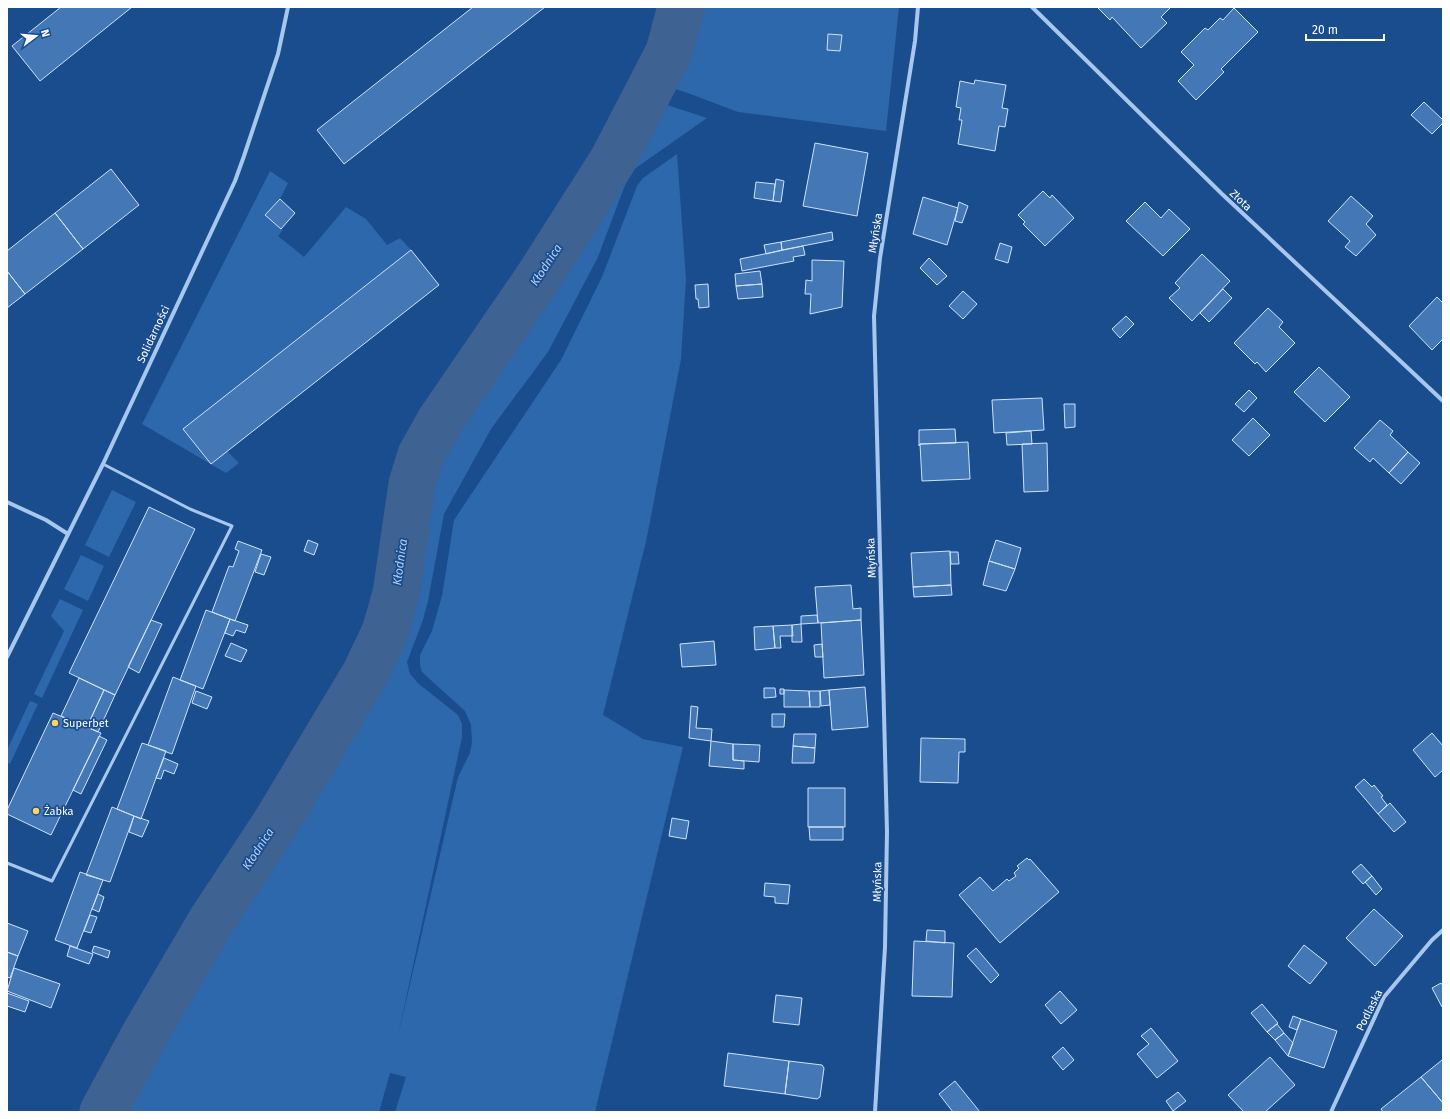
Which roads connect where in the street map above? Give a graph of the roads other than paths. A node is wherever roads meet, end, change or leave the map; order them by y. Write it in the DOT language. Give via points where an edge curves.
graph roads {
  1 [pos="288,7"];
  2 [pos="918,7"];
  3 [pos="1032,7"];
  4 [pos="1443,401"];
  5 [pos="103,464"];
  6 [pos="7,502"];
  7 [pos="68,534"];
  8 [pos="7,657"];
  9 [pos="7,863"];
  10 [pos="1443,930"];
  11 [pos="875,1112"];
  12 [pos="1331,1112"];
  1 -- 5 [label="street, Solidarności" via="278,54 235,181"];
  2 -- 11 [label="street, Młyńska" via="915,41 880,258 874,316 887,832 885,947"];
  3 -- 4 [label="street, Złota" via="1222,194"];
  5 -- 7 [label="street, Solidarności"];
  5 -- 9 [label="lane" via="190,509 232,526 52,881"];
  6 -- 7 [label="street" via="46,520"];
  7 -- 8 [label="street, Solidarności"];
  10 -- 12 [label="street, Podlaska" via="1384,997"];
}
